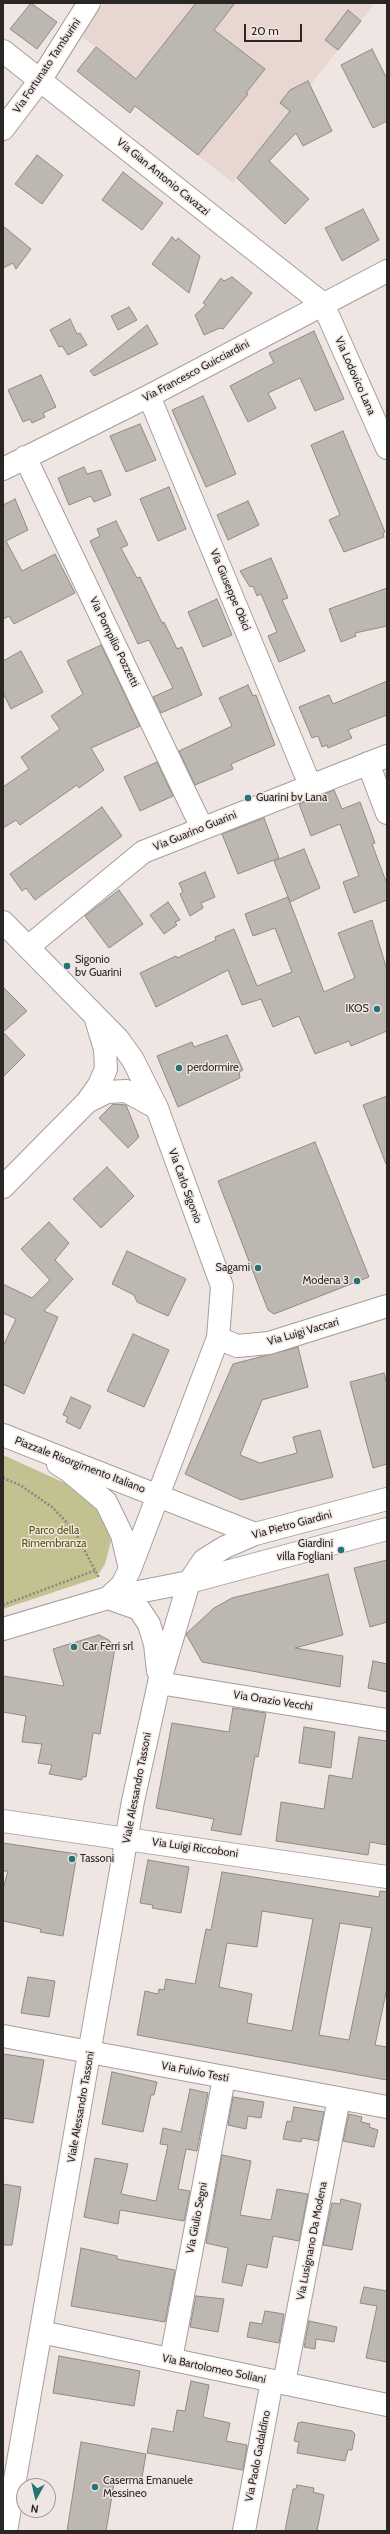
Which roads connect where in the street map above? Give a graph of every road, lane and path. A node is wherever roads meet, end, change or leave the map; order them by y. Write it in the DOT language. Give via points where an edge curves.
graph roads {
  1 [pos="89,3"];
  2 [pos="3,51"];
  3 [pos="41,79"];
  4 [pos="3,129"];
  5 [pos="387,271"];
  6 [pos="323,304"];
  7 [pos="149,396"];
  8 [pos="387,448"];
  9 [pos="25,457"];
  10 [pos="3,469"];
  11 [pos="377,760"];
  12 [pos="310,785"];
  13 [pos="387,814"];
  14 [pos="202,828"];
  15 [pos="3,922"];
  16 [pos="28,947"];
  17 [pos="96,1018"];
  18 [pos="88,1102"];
  19 [pos="156,1108"];
  20 [pos="3,1187"];
  21 [pos="387,1306"];
  22 [pos="218,1338"];
  23 [pos="8,1437"];
  24 [pos="3,1478"];
  25 [pos="157,1494"];
  26 [pos="387,1499"];
  27 [pos="387,1529"];
  28 [pos="255,1534"];
  29 [pos="130,1569"];
  30 [pos="96,1570"];
  31 [pos="189,1582"];
  32 [pos="108,1598"];
  33 [pos="3,1605"];
  34 [pos="3,1629"];
  35 [pos="158,1683"];
  36 [pos="387,1720"];
  37 [pos="3,1821"];
  38 [pos="127,1838"];
  39 [pos="387,1877"];
  40 [pos="3,2036"];
  41 [pos="91,2052"];
  42 [pos="224,2078"];
  43 [pos="339,2098"];
  44 [pos="387,2107"];
  45 [pos="41,2332"];
  46 [pos="171,2359"];
  47 [pos="278,2382"];
  48 [pos="387,2405"];
  49 [pos="6,2517"];
  50 [pos="244,2531"];
  1 -- 3 [label="street, Via Fortunato Tamburini"];
  2 -- 3 [label="street, Via Gian Antonio Cavazzi"];
  3 -- 4 [label="street, Via Fortunato Tamburini"];
  3 -- 6 [label="street, Via Gian Antonio Cavazzi"];
  5 -- 6 [label="street, Via Francesco Guicciardini"];
  6 -- 7 [label="street, Via Francesco Guicciardini"];
  6 -- 8 [label="street, Via Lodovico Lana"];
  7 -- 9 [label="street, Via Francesco Guicciardini"];
  7 -- 12 [label="street, Via Giuseppe Obici"];
  9 -- 10 [label="street, Via Francesco Guicciardini"];
  9 -- 14 [label="street, Via Pompilio Pozzetti"];
  11 -- 12 [label="street, Via Guarino Guarini"];
  11 -- 13 [label="street"];
  12 -- 14 [label="street, Via Guarino Guarini"];
  14 -- 16 [label="street, Via Guarino Guarini" via="143,852"];
  15 -- 16 [label="street, Via Carlo Sigonio"];
  16 -- 17 [label="street, Via Carlo Sigonio"];
  17 -- 18 [label="street" via="105,1049 106,1068"];
  17 -- 19 [label="street, Via Carlo Sigonio" via="118,1039 133,1060"];
  18 -- 19 [label="street" via="107,1092 126,1091"];
  18 -- 20 [label="street"];
  19 -- 22 [label="street, Via Carlo Sigonio" via="222,1286"];
  21 -- 22 [label="street, Via Luigi Vaccari" via="269,1343 237,1346"];
  22 -- 25 [label="street, Via Carlo Sigonio"];
  23 -- 25 [label="street, Piazzale Risorgimento Italiano"];
  23 -- 29 [label="street" via="69,1470 106,1502 122,1535"];
  24 -- 30 [label="path" via="20,1484 52,1507 74,1530"];
  25 -- 28 [label="street, Piazzale Risorgimento Italiano"];
  25 -- 29 [label="street, Piazzale Risorgimento Italiano"];
  26 -- 28 [label="street, Via Pietro Giardini"];
  27 -- 31 [label="street"];
  28 -- 31 [label="street, Via Pietro Giardini" via="225,1547 204,1560"];
  29 -- 32 [label="street, Piazzale Risorgimento Italiano" via="122,1585"];
  30 -- 32 [label="path"];
  30 -- 33 [label="path"];
  31 -- 32 [label="street"];
  31 -- 35 [label="street, Viale Alessandro Tassoni"];
  32 -- 34 [label="street, Piazzale Risorgimento Italiano"];
  32 -- 35 [label="street, Viale Alessandro Tassoni" via="139,1609 149,1624 155,1644"];
  35 -- 36 [label="street, Via Orazio Vecchi"];
  35 -- 38 [label="street, Viale Alessandro Tassoni"];
  37 -- 38 [label="street, Via Luigi Riccoboni"];
  38 -- 39 [label="street, Via Luigi Riccoboni"];
  38 -- 41 [label="street, Viale Alessandro Tassoni"];
  40 -- 41 [label="street, Via Fulvio Testi"];
  41 -- 42 [label="street, Via Fulvio Testi"];
  41 -- 45 [label="street, Viale Alessandro Tassoni"];
  42 -- 43 [label="street, Via Fulvio Testi"];
  42 -- 46 [label="street, Via Giulio Segni"];
  43 -- 44 [label="street, Via Fulvio Testi"];
  43 -- 47 [label="street, Via Lusignano Da Modena"];
  45 -- 46 [label="street, Via Bartolomeo Soliani"];
  45 -- 49 [label="street, Viale Alessandro Tassoni"];
  46 -- 47 [label="street, Via Bartolomeo Soliani"];
  47 -- 48 [label="street, Via Bartolomeo Soliani"];
  47 -- 50 [label="street, Via Paolo Gadaldino"];
}
